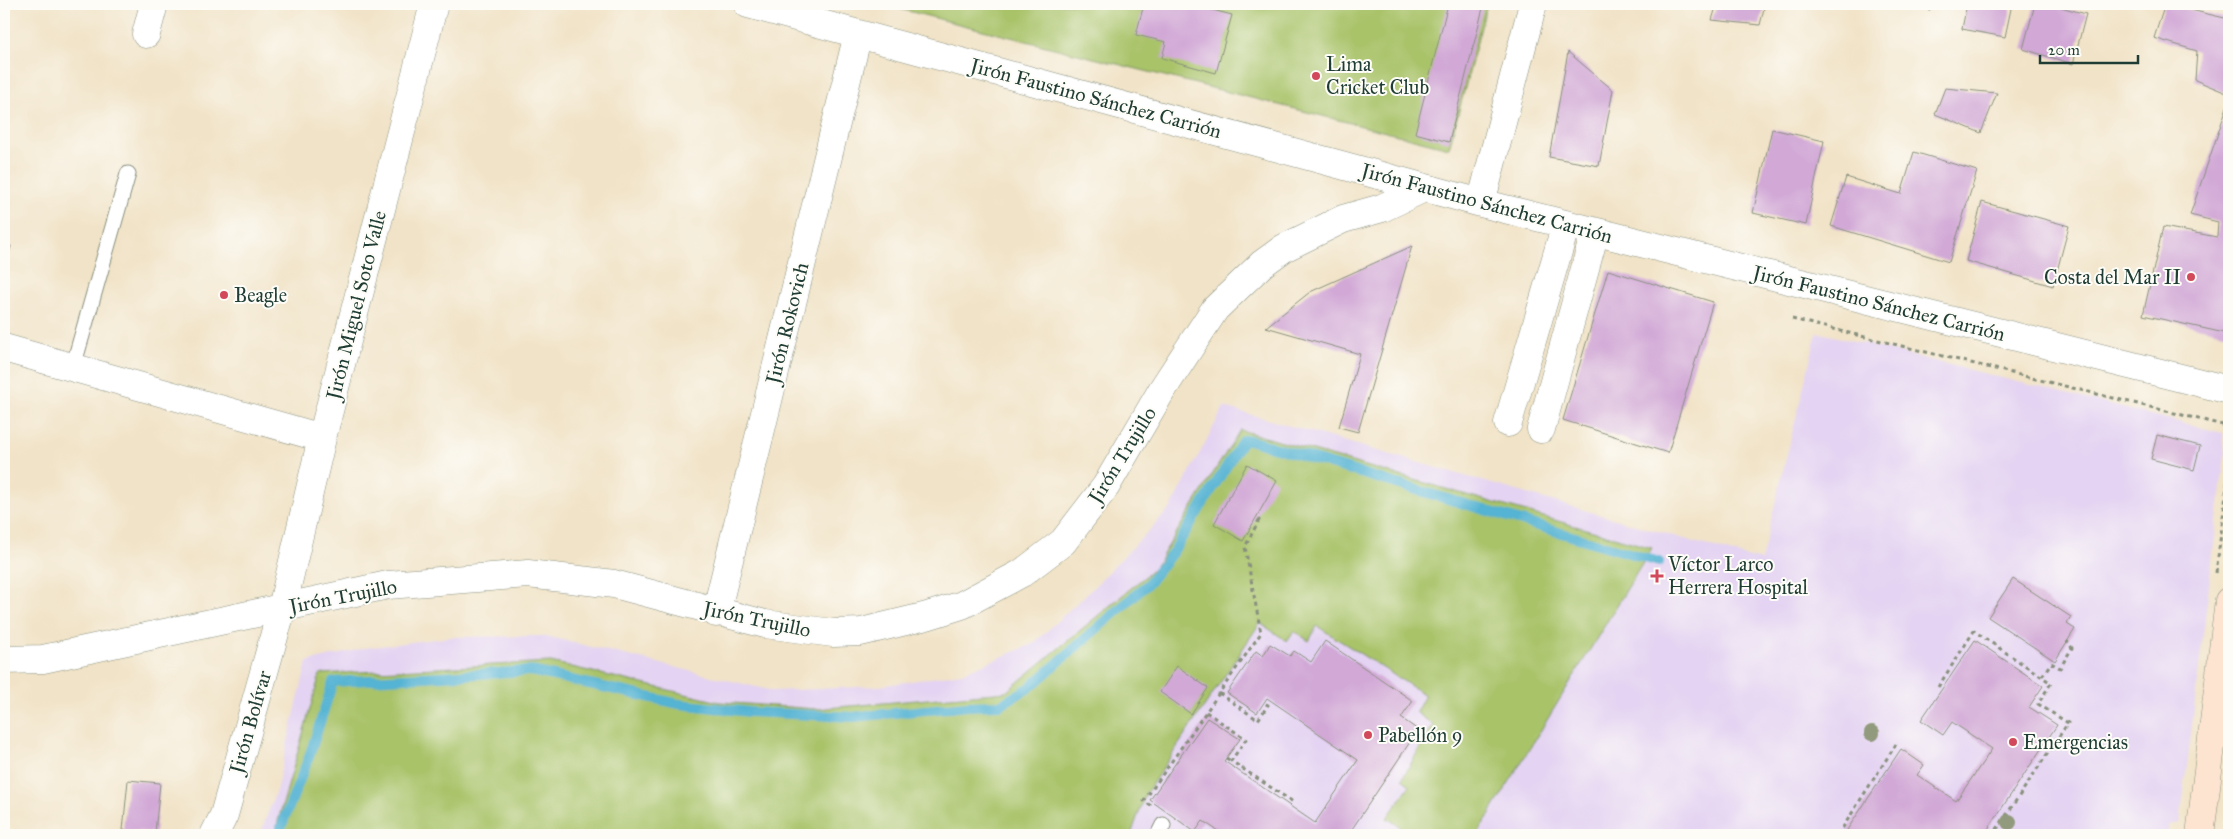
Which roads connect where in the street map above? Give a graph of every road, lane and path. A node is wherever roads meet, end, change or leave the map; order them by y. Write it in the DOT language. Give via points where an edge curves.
graph roads {
  1 [pos="154,4"];
  2 [pos="434,4"];
  3 [pos="748,4"];
  4 [pos="1533,4"];
  5 [pos="146,34"];
  6 [pos="858,34"];
  7 [pos="1345,166"];
  8 [pos="128,174"];
  9 [pos="1424,188"];
  10 [pos="1481,203"];
  11 [pos="1343,219"];
  12 [pos="1566,224"];
  13 [pos="1595,232"];
  14 [pos="1792,319"];
  15 [pos="4,348"];
  16 [pos="73,367"];
  17 [pos="2229,390"];
  18 [pos="1508,423"];
  19 [pos="1542,429"];
  20 [pos="2229,432"];
  21 [pos="322,438"];
  22 [pos="1256,518"];
  23 [pos="2229,601"];
  24 [pos="282,608"];
  25 [pos="716,612"];
  26 [pos="2067,641"];
  27 [pos="4,660"];
  28 [pos="2042,676"];
  29 [pos="1938,687"];
  30 [pos="1219,693"];
  31 [pos="1264,702"];
  32 [pos="1206,712"];
  33 [pos="1898,741"];
  34 [pos="1226,758"];
  35 [pos="1231,762"];
  36 [pos="1293,802"];
  37 [pos="1156,809"];
  38 [pos="1839,833"];
  39 [pos="214,835"];
  40 [pos="1845,835"];
  41 [pos="1992,835"];
  42 [pos="2200,835"];
  1 -- 5 [label="street"];
  2 -- 21 [label="street, Jirón Miguel Soto Valle"];
  3 -- 6 [label="street, Jirón Faustino Sánchez Carrión"];
  4 -- 10 [label="street"];
  6 -- 7 [label="street, Jirón Faustino Sánchez Carrión"];
  6 -- 25 [label="street, Jirón Rokovich"];
  7 -- 9 [label="street, Jirón Faustino Sánchez Carrión"];
  7 -- 11 [label="street" via="1356,185 1356,201"];
  8 -- 16 [label="lane"];
  9 -- 10 [label="street, Jirón Faustino Sánchez Carrión"];
  9 -- 11 [label="street, Jirón Trujillo" via="1382,208"];
  10 -- 12 [label="street, Jirón Faustino Sánchez Carrión"];
  11 -- 25 [label="street, Jirón Trujillo" via="1284,248 1262,264 1215,309 1100,494 1063,542 1022,574 962,605 861,632 804,631"];
  12 -- 13 [label="street, Jirón Faustino Sánchez Carrión"];
  12 -- 18 [label="street"];
  13 -- 17 [label="street, Jirón Faustino Sánchez Carrión"];
  13 -- 19 [label="street"];
  14 -- 20 [label="path" via="2223,425"];
  15 -- 16 [label="street"];
  16 -- 21 [label="street"];
  21 -- 24 [label="street, Jirón Miguel Soto Valle"];
  22 -- 30 [label="path" via="1259,520 1245,547 1261,633"];
  23 -- 42 [label="main road"];
  24 -- 25 [label="street, Jirón Trujillo" via="388,585 528,574 614,584"];
  24 -- 27 [label="street, Jirón Trujillo" via="43,659"];
  24 -- 39 [label="street, Jirón Bolívar" via="224,815"];
  26 -- 28 [label="path" via="2072,648 2060,668 2051,663"];
  28 -- 29 [label="path" via="1974,631"];
  28 -- 41 [label="path" via="2051,683 2038,704 2068,723"];
  30 -- 31 [label="path" via="1258,720 1268,706"];
  30 -- 32 [label="path"];
  32 -- 35 [label="path" via="1246,739"];
  32 -- 37 [label="path" via="1144,801"];
  33 -- 38 [label="path"];
  34 -- 35 [label="path"];
  35 -- 36 [label="path"];
  38 -- 40 [label="path"];
}
